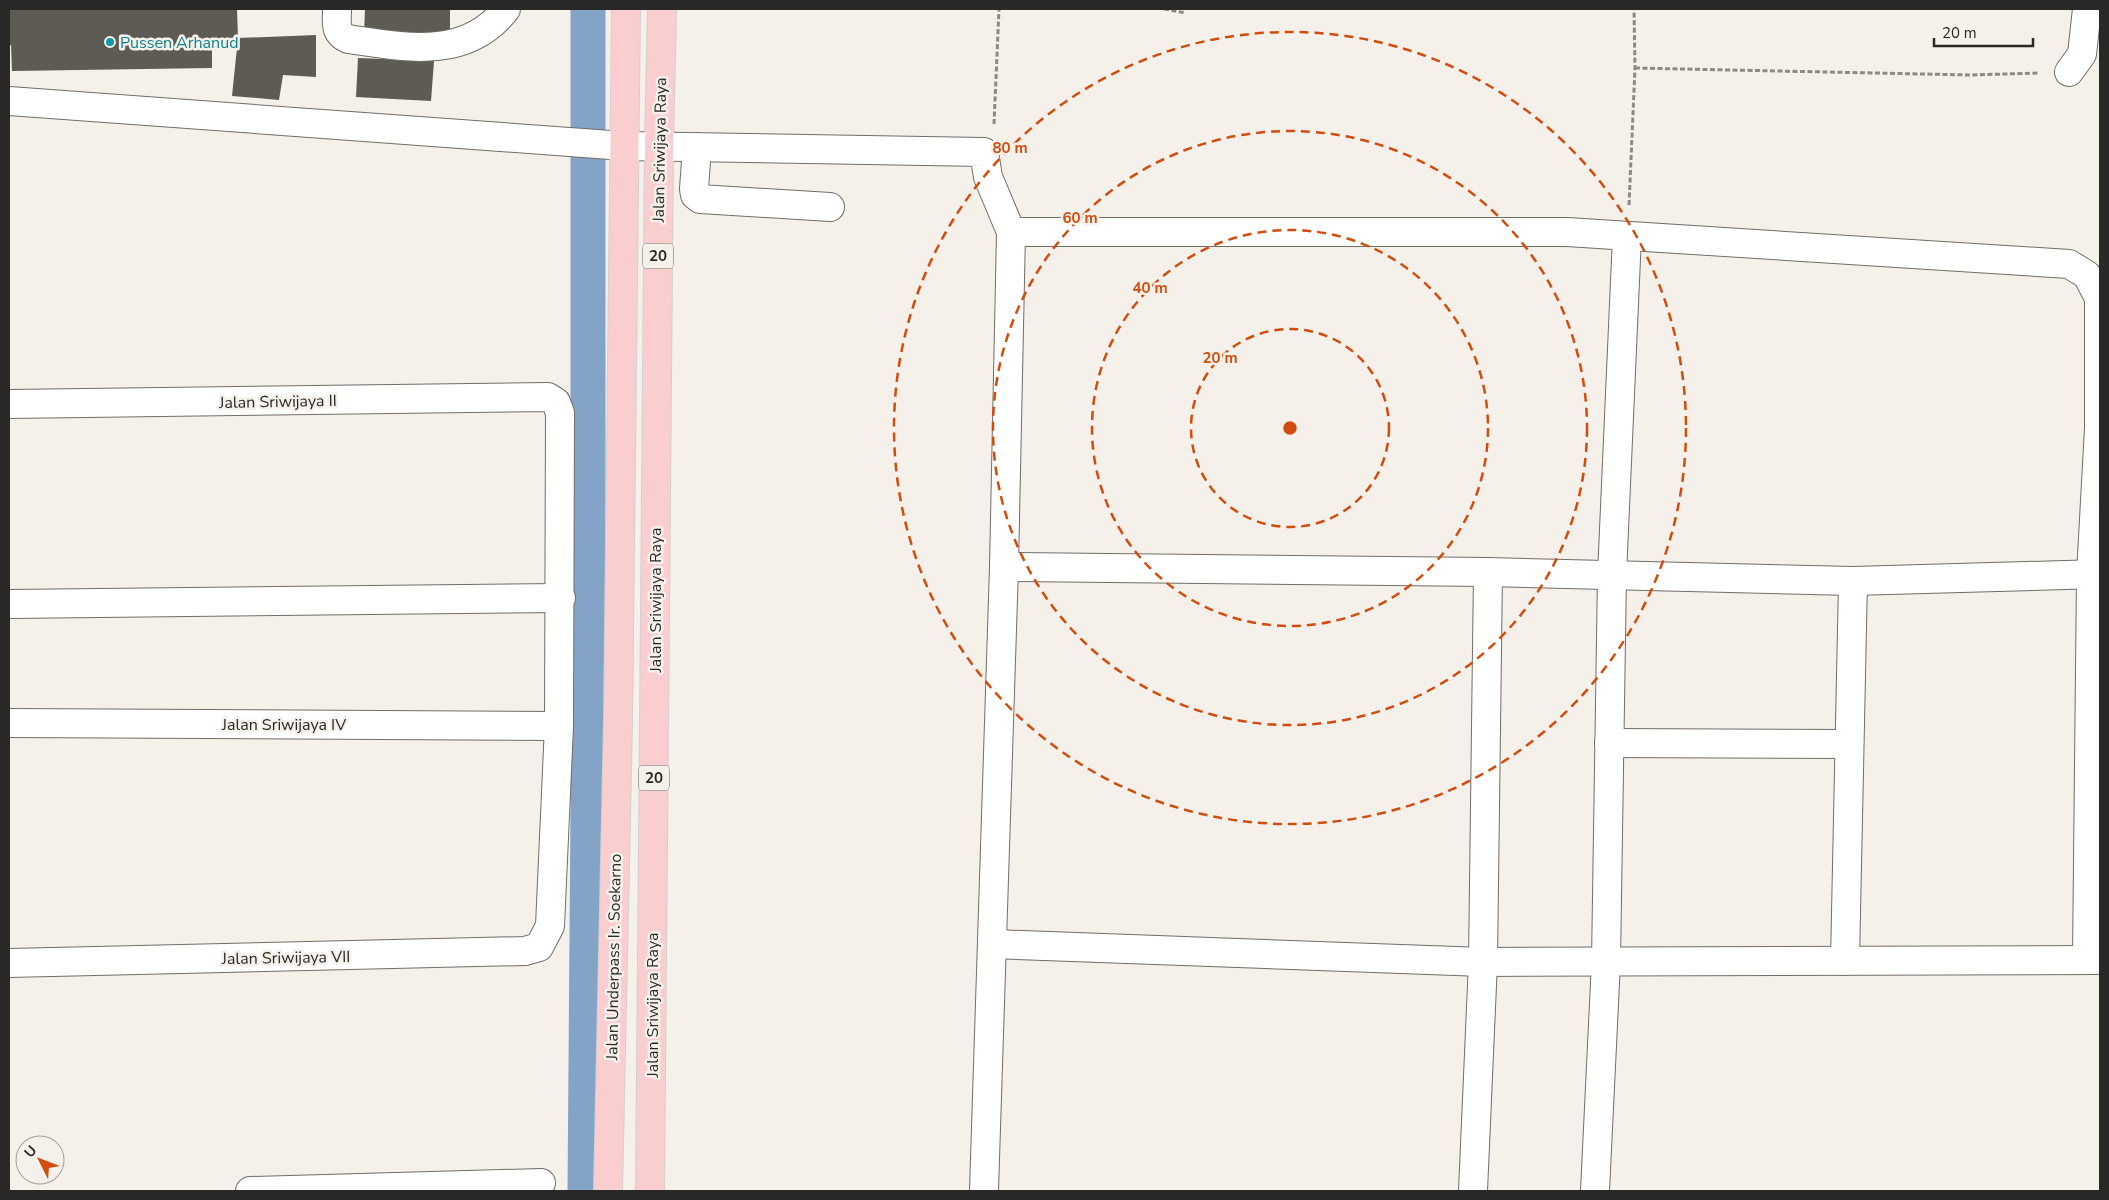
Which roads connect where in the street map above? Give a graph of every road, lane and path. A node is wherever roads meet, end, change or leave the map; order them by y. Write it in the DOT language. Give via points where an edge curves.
graph roads {
  1 [pos="337,9"];
  2 [pos="506,9"];
  3 [pos="626,9"];
  4 [pos="662,9"];
  5 [pos="999,9"];
  6 [pos="1164,9"];
  7 [pos="1634,9"];
  8 [pos="2087,9"];
  9 [pos="1186,13"];
  10 [pos="1635,68"];
  11 [pos="2069,72"];
  12 [pos="9,101"];
  13 [pos="615,145"];
  14 [pos="659,147"];
  15 [pos="697,147"];
  16 [pos="984,152"];
  17 [pos="830,208"];
  18 [pos="1011,232"];
  19 [pos="1627,236"];
  20 [pos="9,404"];
  21 [pos="2100,428"];
  22 [pos="1004,567"];
  23 [pos="1488,572"];
  24 [pos="2096,574"];
  25 [pos="1612,575"];
  26 [pos="1852,581"];
  27 [pos="561,598"];
  28 [pos="9,604"];
  29 [pos="9,723"];
  30 [pos="559,726"];
  31 [pos="1609,742"];
  32 [pos="1849,744"];
  33 [pos="992,944"];
  34 [pos="2094,960"];
  35 [pos="1845,961"];
  36 [pos="1483,962"];
  37 [pos="1606,962"];
  38 [pos="9,963"];
  39 [pos="541,1183"];
  40 [pos="984,1190"];
  41 [pos="250,1191"];
  42 [pos="608,1191"];
  43 [pos="650,1191"];
  44 [pos="1473,1191"];
  45 [pos="1595,1191"];
  1 -- 2 [label="street" via="337,30 348,40 411,48 458,42 480,32"];
  3 -- 13 [label="main road, 20"];
  4 -- 14 [label="main road, Jalan Sriwijaya Raya / 20"];
  5 -- 16 [label="path" via="994,124"];
  6 -- 9 [label="path"];
  7 -- 10 [label="path"];
  8 -- 11 [label="street" via="2082,54"];
  10 -- 11 [label="path" via="1970,75"];
  10 -- 19 [label="path"];
  12 -- 13 [label="street"];
  13 -- 14 [label="street"];
  13 -- 42 [label="main road, Jalan Underpass Ir. Soekarno / 20" via="618,722"];
  14 -- 15 [label="street"];
  14 -- 43 [label="main road, Jalan Sriwijaya Raya / 20"];
  15 -- 16 [label="street"];
  15 -- 17 [label="street" via="694,189 700,199"];
  16 -- 18 [label="street" via="988,177"];
  18 -- 19 [label="street" via="1567,232"];
  18 -- 22 [label="street"];
  19 -- 21 [label="street" via="2069,264 2087,275 2099,298"];
  19 -- 25 [label="street"];
  20 -- 27 [label="street, Jalan Sriwijaya II" via="548,397 556,402 560,413"];
  21 -- 24 [label="street"];
  22 -- 23 [label="street"];
  22 -- 33 [label="street"];
  23 -- 25 [label="street"];
  23 -- 36 [label="street"];
  24 -- 26 [label="street"];
  24 -- 34 [label="street"];
  25 -- 26 [label="street"];
  25 -- 31 [label="street"];
  26 -- 32 [label="street"];
  27 -- 28 [label="street"];
  27 -- 30 [label="street"];
  29 -- 30 [label="street, Jalan Sriwijaya IV"];
  30 -- 38 [label="street, Jalan Sriwijaya VII" via="550,926 539,947 525,951"];
  31 -- 32 [label="street"];
  31 -- 37 [label="street"];
  32 -- 35 [label="street"];
  33 -- 36 [label="street"];
  33 -- 40 [label="street"];
  34 -- 35 [label="street"];
  35 -- 37 [label="street"];
  36 -- 37 [label="street"];
  36 -- 44 [label="street"];
  37 -- 45 [label="street"];
  39 -- 41 [label="street"];
}
